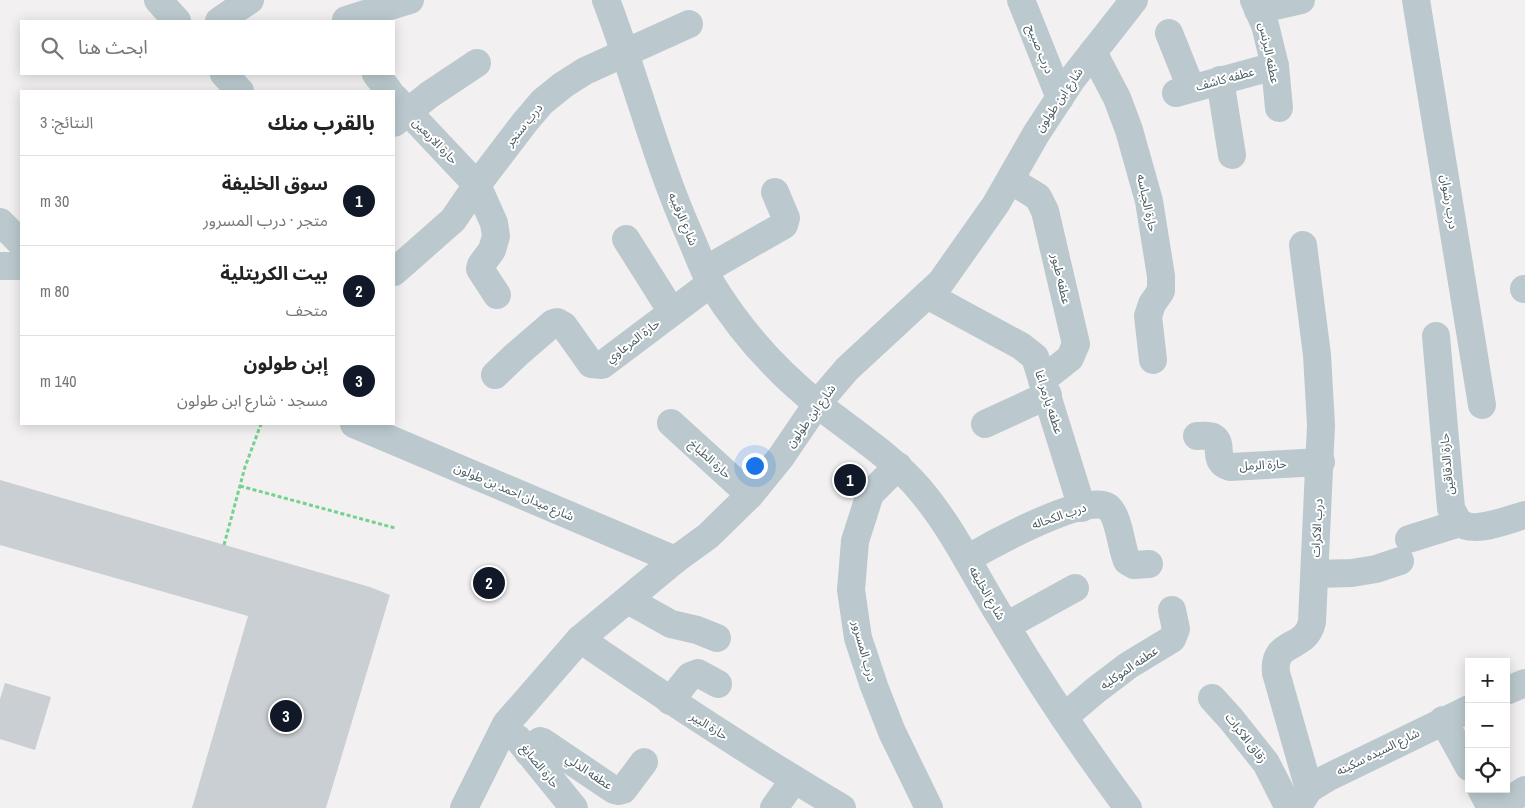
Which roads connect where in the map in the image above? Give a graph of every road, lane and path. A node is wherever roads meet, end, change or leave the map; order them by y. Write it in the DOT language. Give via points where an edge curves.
graph roads {
  1 [pos="158,0"];
  2 [pos="250,0"];
  3 [pos="410,0"];
  4 [pos="606,0"];
  5 [pos="1021,0"];
  6 [pos="1134,0"];
  7 [pos="1301,0"];
  8 [pos="1416,0"];
  9 [pos="1256,5"];
  10 [pos="344,14"];
  11 [pos="176,20"];
  12 [pos="220,20"];
  13 [pos="689,24"];
  14 [pos="1169,32"];
  15 [pos="626,52"];
  16 [pos="1093,52"];
  17 [pos="477,63"];
  18 [pos="1274,66"];
  19 [pos="225,75"];
  20 [pos="377,75"];
  21 [pos="1220,80"];
  22 [pos="239,90"];
  23 [pos="388,90"];
  24 [pos="1060,98"];
  25 [pos="1279,108"];
  26 [pos="398,111"];
  27 [pos="1232,155"];
  28 [pos="1010,180"];
  29 [pos="477,185"];
  30 [pos="775,192"];
  31 [pos="0,222"];
  32 [pos="626,239"];
  33 [pos="20,242"];
  34 [pos="1303,245"];
  35 [pos="0,266"];
  36 [pos="20,266"];
  37 [pos="395,271"];
  38 [pos="708,276"];
  39 [pos="498,295"];
  40 [pos="927,295"];
  41 [pos="672,312"];
  42 [pos="1471,330"];
  43 [pos="1153,360"];
  44 [pos="495,375"];
  45 [pos="1045,388"];
  46 [pos="817,404"];
  47 [pos="1482,404"];
  48 [pos="671,424"];
  49 [pos="985,424"];
  50 [pos="260,425"];
  51 [pos="356,425"];
  52 [pos="1197,436"];
  53 [pos="1321,462"];
  54 [pos="898,466"];
  55 [pos="240,486"];
  56 [pos="750,495"];
  57 [pos="1082,508"];
  58 [pos="1525,515"];
  59 [pos="1460,523"];
  60 [pos="395,528"];
  61 [pos="224,545"];
  62 [pos="967,559"];
  63 [pos="675,560"];
  64 [pos="1149,564"];
  65 [pos="1315,574"];
  66 [pos="1075,588"];
  67 [pos="628,600"];
  68 [pos="1172,610"];
  69 [pos="1006,626"];
  70 [pos="717,638"];
  71 [pos="580,639"];
  72 [pos="1525,683"];
  73 [pos="718,684"];
  74 [pos="1510,689"];
  75 [pos="1212,698"];
  76 [pos="670,701"];
  77 [pos="1465,711"];
  78 [pos="1064,717"];
  79 [pos="1443,720"];
  80 [pos="506,724"];
  81 [pos="528,752"];
  82 [pos="1465,760"];
  83 [pos="644,762"];
  84 [pos="794,780"];
  85 [pos="1525,790"];
  86 [pos="1483,793"];
  87 [pos="1303,799"];
  88 [pos="464,808"];
  89 [pos="574,808"];
  90 [pos="774,808"];
  91 [pos="842,808"];
  92 [pos="929,808"];
  93 [pos="1128,808"];
  94 [pos="1289,808"];
  95 [pos="1491,808"];
  96 [pos="1498,808"];
  1 -- 11 [label="street"];
  2 -- 12 [label="street"];
  3 -- 10 [label="street"];
  4 -- 15 [label="street, شارع الرقيبه"];
  5 -- 24 [label="street, درب صبيح"];
  6 -- 16 [label="street, شارع ابن طولون"];
  7 -- 9 [label="street"];
  8 -- 42 [label="street, درب رشوان"];
  9 -- 18 [label="street, عطفه البرنس" via="1265,25"];
  13 -- 15 [label="street, درب سنجر"];
  14 -- 21 [label="street, عطفه كاشف" via="1184,90"];
  15 -- 29 [label="street, درب سنجر" via="585,71 542,102"];
  15 -- 38 [label="street, شارع الرقيبه" via="673,199"];
  16 -- 24 [label="street, شارع ابن طولون"];
  16 -- 43 [label="street, حارة الجباسه" via="1117,98 1149,201 1161,276 1161,291 1148,316"];
  17 -- 26 [label="street"];
  18 -- 21 [label="street, عطفه كاشف"];
  18 -- 25 [label="street, عطفه البرنس"];
  19 -- 22 [label="street"];
  20 -- 23 [label="street"];
  21 -- 27 [label="street"];
  24 -- 28 [label="street, شارع ابن طولون"];
  26 -- 29 [label="street, حارة الاربعين"];
  28 -- 40 [label="street, شارع ابن طولون" via="967,247"];
  28 -- 45 [label="street, عطفه طبور" via="1038,197 1044,211 1076,344 1070,358"];
  29 -- 37 [label="street, درب سنجر" via="453,220"];
  29 -- 39 [label="street, حارة الاربعين" via="494,223 496,236 492,250 480,269"];
  30 -- 38 [label="street, حارة المرعاوي" via="786,218 784,225"];
  31 -- 33 [label="street"];
  32 -- 41 [label="street"];
  34 -- 53 [label="street, درب الاكرات" via="1317,356"];
  35 -- 36 [label="street"];
  38 -- 41 [label="street, حارة المرعاوي"];
  38 -- 46 [label="street, شارع الرقيبه" via="737,324 766,357"];
  40 -- 45 [label="street, عطفه يارمر اغا" via="1021,346 1034,357"];
  40 -- 46 [label="street, شارع ابن طولون" via="847,369"];
  41 -- 44 [label="street, حارة المرعاوي" via="599,366 591,364 560,323 553,323"];
  42 -- 47 [label="street, درب رشوان"];
  42 -- 59 [label="street, حارة الدقاقين" via="1429,337 1451,508"];
  45 -- 49 [label="street, عطفه طبور"];
  45 -- 57 [label="street, عطفه يارمر اغا"];
  46 -- 54 [label="street, شارع الخليفه"];
  46 -- 56 [label="street, شارع ابن طولون"];
  48 -- 56 [label="street, حارة الطباخ"];
  50 -- 55 [label="path"];
  51 -- 63 [label="street, شارع ميدان احمد بن طولون"];
  52 -- 53 [label="street, حارة الرمل" via="1212,436 1217,443 1220,460 1230,467"];
  53 -- 65 [label="street, درب الاكرات"];
  54 -- 62 [label="street, شارع الخليفه" via="940,515"];
  54 -- 92 [label="street, درب المسرور" via="870,494 855,541 850,590 858,638 874,686"];
  55 -- 60 [label="path"];
  55 -- 61 [label="path"];
  56 -- 63 [label="street, شارع ابن طولون" via="708,536"];
  57 -- 62 [label="street, درب الكحاله" via="1028,526"];
  57 -- 64 [label="street, درب الكحاله" via="1093,504 1109,508 1127,561 1134,565"];
  58 -- 59 [label="street" via="1472,528"];
  59 -- 65 [label="street" via="1404,550 1376,569"];
  62 -- 69 [label="street, شارع الخليفه"];
  63 -- 67 [label="street, شارع ابن طولون"];
  65 -- 87 [label="street, درب الاكرات" via="1311,629 1277,655 1274,662"];
  66 -- 69 [label="street"];
  67 -- 70 [label="street" via="671,624"];
  67 -- 71 [label="street, شارع ابن طولون"];
  68 -- 78 [label="street, عطفه الموكليه" via="1176,629 1172,639 1109,680"];
  69 -- 78 [label="street, شارع الخليفه"];
  71 -- 76 [label="street, حارة البير"];
  71 -- 80 [label="street, شارع ابن طولون"];
  72 -- 74 [label="street"];
  73 -- 76 [label="street" via="694,674"];
  75 -- 94 [label="street, زقاق الاكرات" via="1266,763"];
  76 -- 84 [label="street, حارة البير"];
  77 -- 79 [label="street, شارع السيده سكينه"];
  78 -- 93 [label="street, شارع الخليفه"];
  79 -- 82 [label="street"];
  79 -- 87 [label="street, شارع السيده سكينه" via="1327,778"];
  80 -- 81 [label="street, حارة الصايغ"];
  80 -- 88 [label="street, شارع ابن طولون"];
  81 -- 83 [label="street, عطفه الدلي" via="543,742 619,791"];
  81 -- 89 [label="street, حارة الصايغ"];
  84 -- 90 [label="street"];
  84 -- 91 [label="street, حارة البير"];
  85 -- 96 [label="street"];
  86 -- 95 [label="street"];
}
